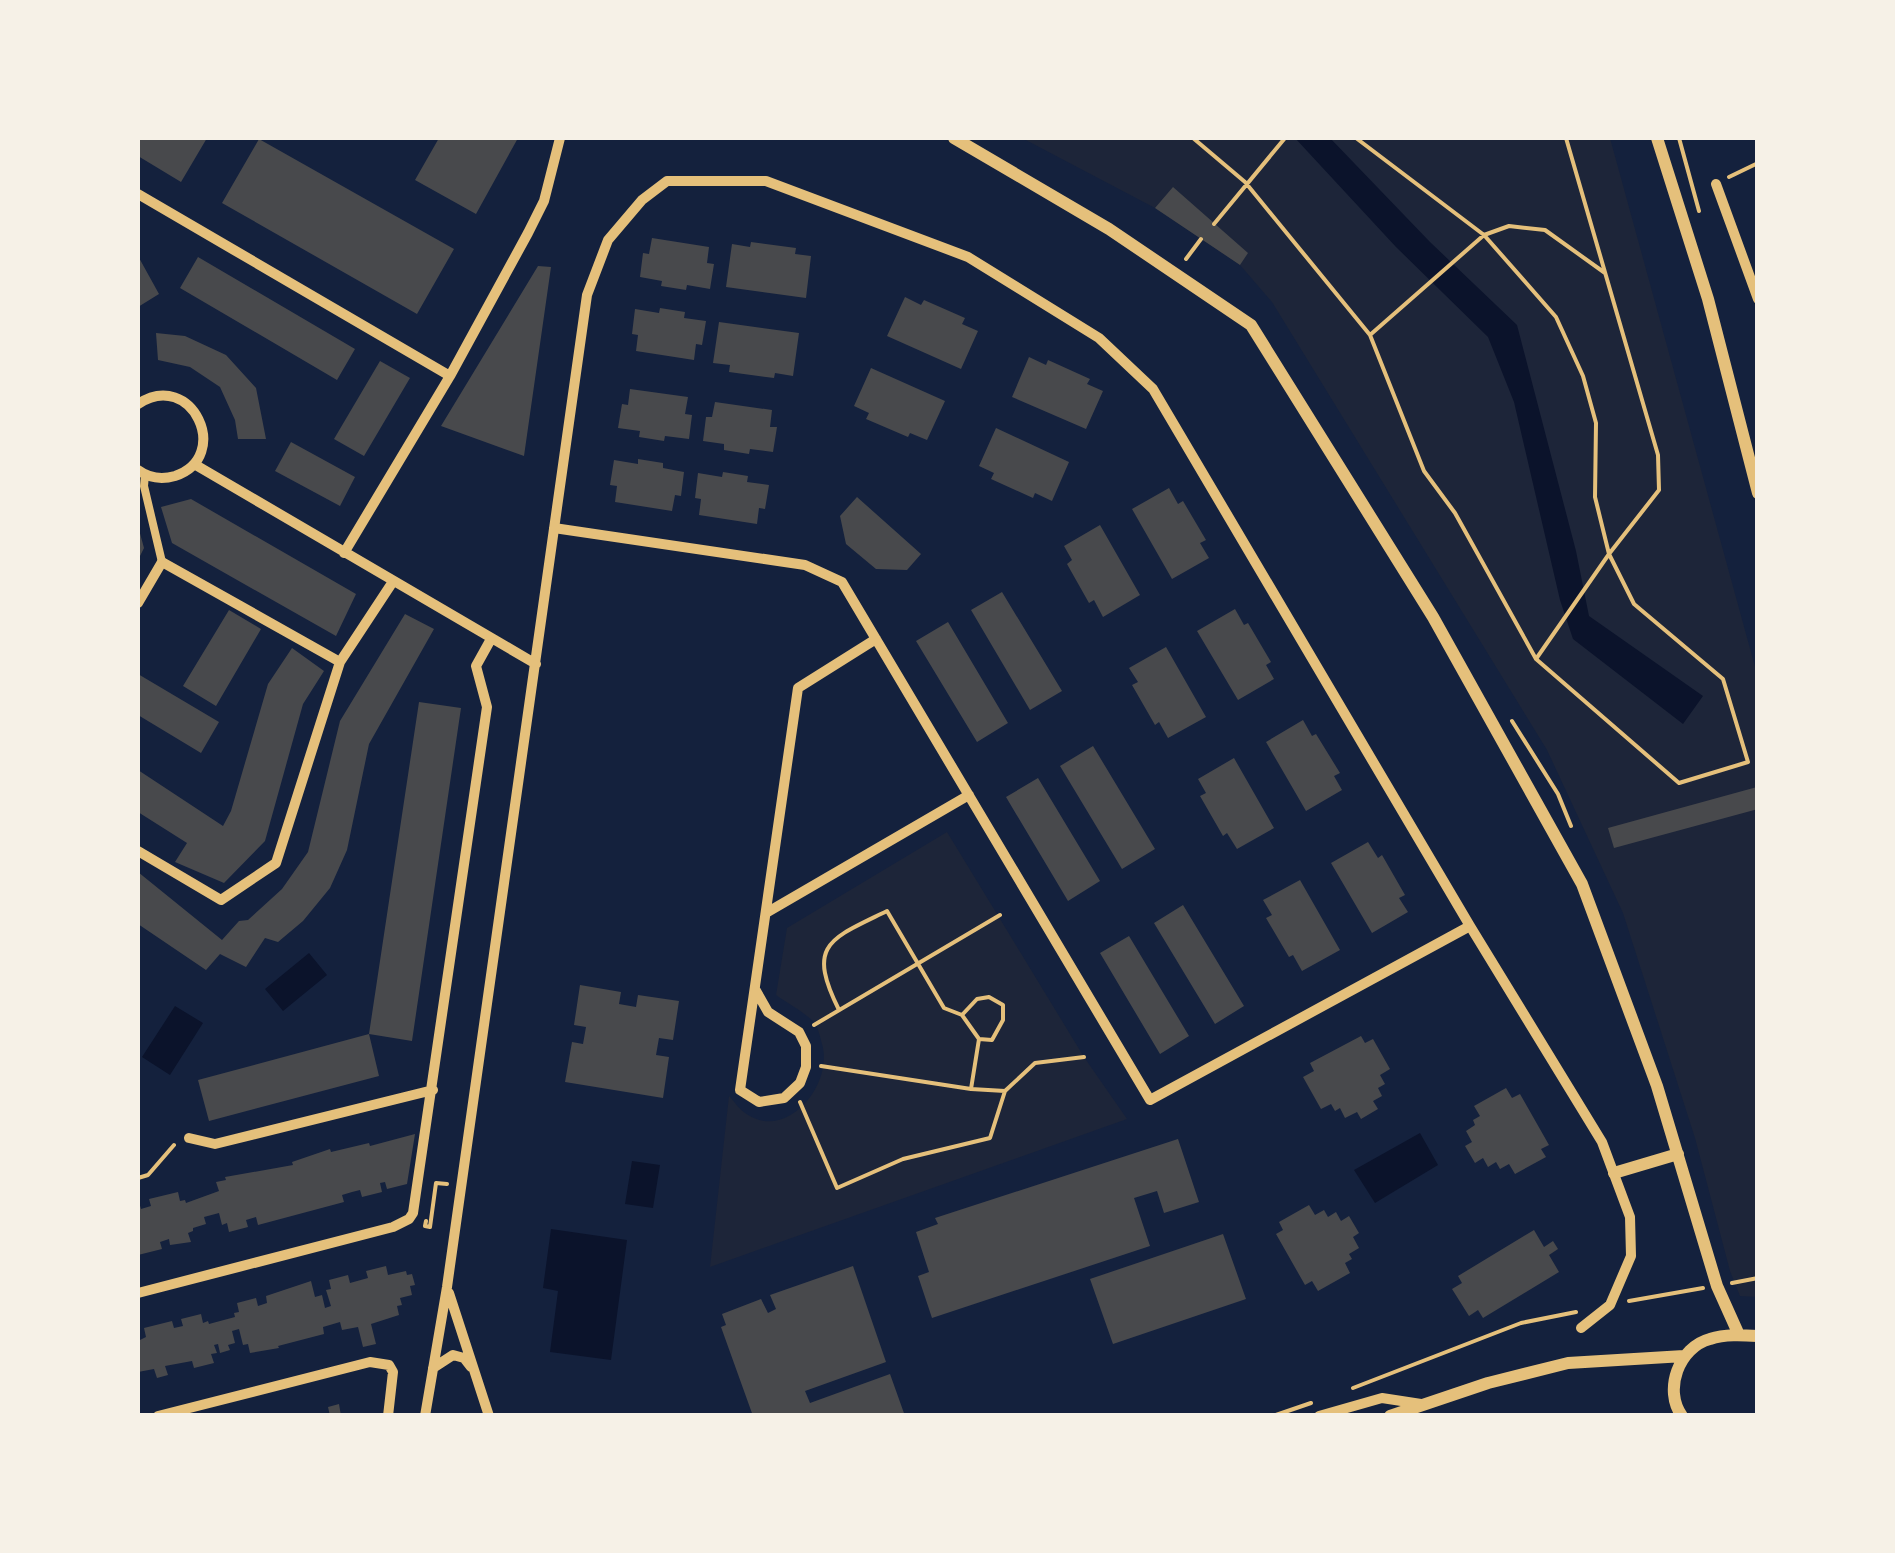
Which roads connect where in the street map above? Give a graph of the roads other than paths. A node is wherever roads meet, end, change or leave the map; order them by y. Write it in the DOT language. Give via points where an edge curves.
graph roads {
  1 [pos="560,138"];
  2 [pos="954,138"];
  3 [pos="1656,138"];
  4 [pos="1716,184"];
  5 [pos="138,194"];
  6 [pos="1758,299"];
  7 [pos="450,376"];
  8 [pos="139,398"];
  9 [pos="194,464"];
  10 [pos="141,472"];
  11 [pos="1758,493"];
  12 [pos="554,528"];
  13 [pos="344,553"];
  14 [pos="162,562"];
  15 [pos="392,583"];
  16 [pos="138,603"];
  17 [pos="491,639"];
  18 [pos="876,639"];
  19 [pos="340,662"];
  20 [pos="536,664"];
  21 [pos="969,795"];
  22 [pos="138,851"];
  23 [pos="766,913"];
  24 [pos="1470,926"];
  25 [pos="755,989"];
  26 [pos="433,1090"];
  27 [pos="189,1138"];
  28 [pos="1678,1154"];
  29 [pos="1614,1174"];
  30 [pos="447,1287"];
  31 [pos="138,1293"];
  32 [pos="1581,1328"];
  33 [pos="1738,1335"];
  34 [pos="1758,1336"];
  35 [pos="1684,1356"];
  36 [pos="433,1368"];
  37 [pos="474,1372"];
  38 [pos="1422,1404"];
  39 [pos="158,1416"];
  40 [pos="388,1416"];
  41 [pos="425,1416"];
  42 [pos="488,1416"];
  43 [pos="1319,1416"];
  44 [pos="1390,1416"];
  45 [pos="1682,1416"];
  1 -- 7 [label="street" via="544,201"];
  2 -- 28 [label="street" via="1109,229 1251,325 1434,617 1582,884"];
  3 -- 11 [label="street" via="1708,299"];
  4 -- 6 [label="street"];
  5 -- 7 [label="street"];
  7 -- 13 [label="street"];
  8 -- 9 [label="street" via="167,396 190,406 203,440"];
  9 -- 10 [label="street" via="171,477"];
  9 -- 13 [label="street"];
  10 -- 14 [label="street"];
  12 -- 18 [label="street" via="805,565 842,582"];
  12 -- 20 [label="street"];
  12 -- 24 [label="street" via="587,294 608,240 667,181 766,181 968,257 1099,338 1153,389"];
  13 -- 15 [label="street"];
  14 -- 16 [label="street"];
  14 -- 19 [label="street"];
  15 -- 17 [label="street"];
  15 -- 19 [label="street"];
  17 -- 20 [label="street"];
  17 -- 26 [label="street" via="476,666 488,706"];
  18 -- 21 [label="street"];
  18 -- 23 [label="street" via="798,688"];
  19 -- 22 [label="street" via="276,863 221,900"];
  20 -- 30 [label="street"];
  21 -- 23 [label="street"];
  21 -- 24 [label="street" via="1150,1100"];
  23 -- 25 [label="street"];
  24 -- 29 [label="street" via="1602,1142"];
  25 -- 25 [label="street" via="768,1012 799,1032 806,1046 800,1083 784,1098 759,1102 740,1090"];
  26 -- 27 [label="street" via="215,1144"];
  26 -- 31 [label="street" via="409,1219"];
  28 -- 29 [label="street"];
  28 -- 33 [label="street"];
  29 -- 32 [label="street" via="1630,1217 1631,1256 1610,1305"];
  30 -- 36 [label="street"];
  30 -- 37 [label="street"];
  33 -- 34 [label="street"];
  33 -- 35 [label="street" via="1707,1339"];
  35 -- 38 [label="street" via="1568,1363"];
  35 -- 45 [label="street" via="1673,1404"];
  36 -- 37 [label="street" via="452,1355"];
  36 -- 41 [label="street"];
  37 -- 42 [label="street"];
  38 -- 43 [label="street" via="1382,1398"];
  38 -- 44 [label="street"];
  39 -- 40 [label="street" via="370,1362 393,1372"];
}
